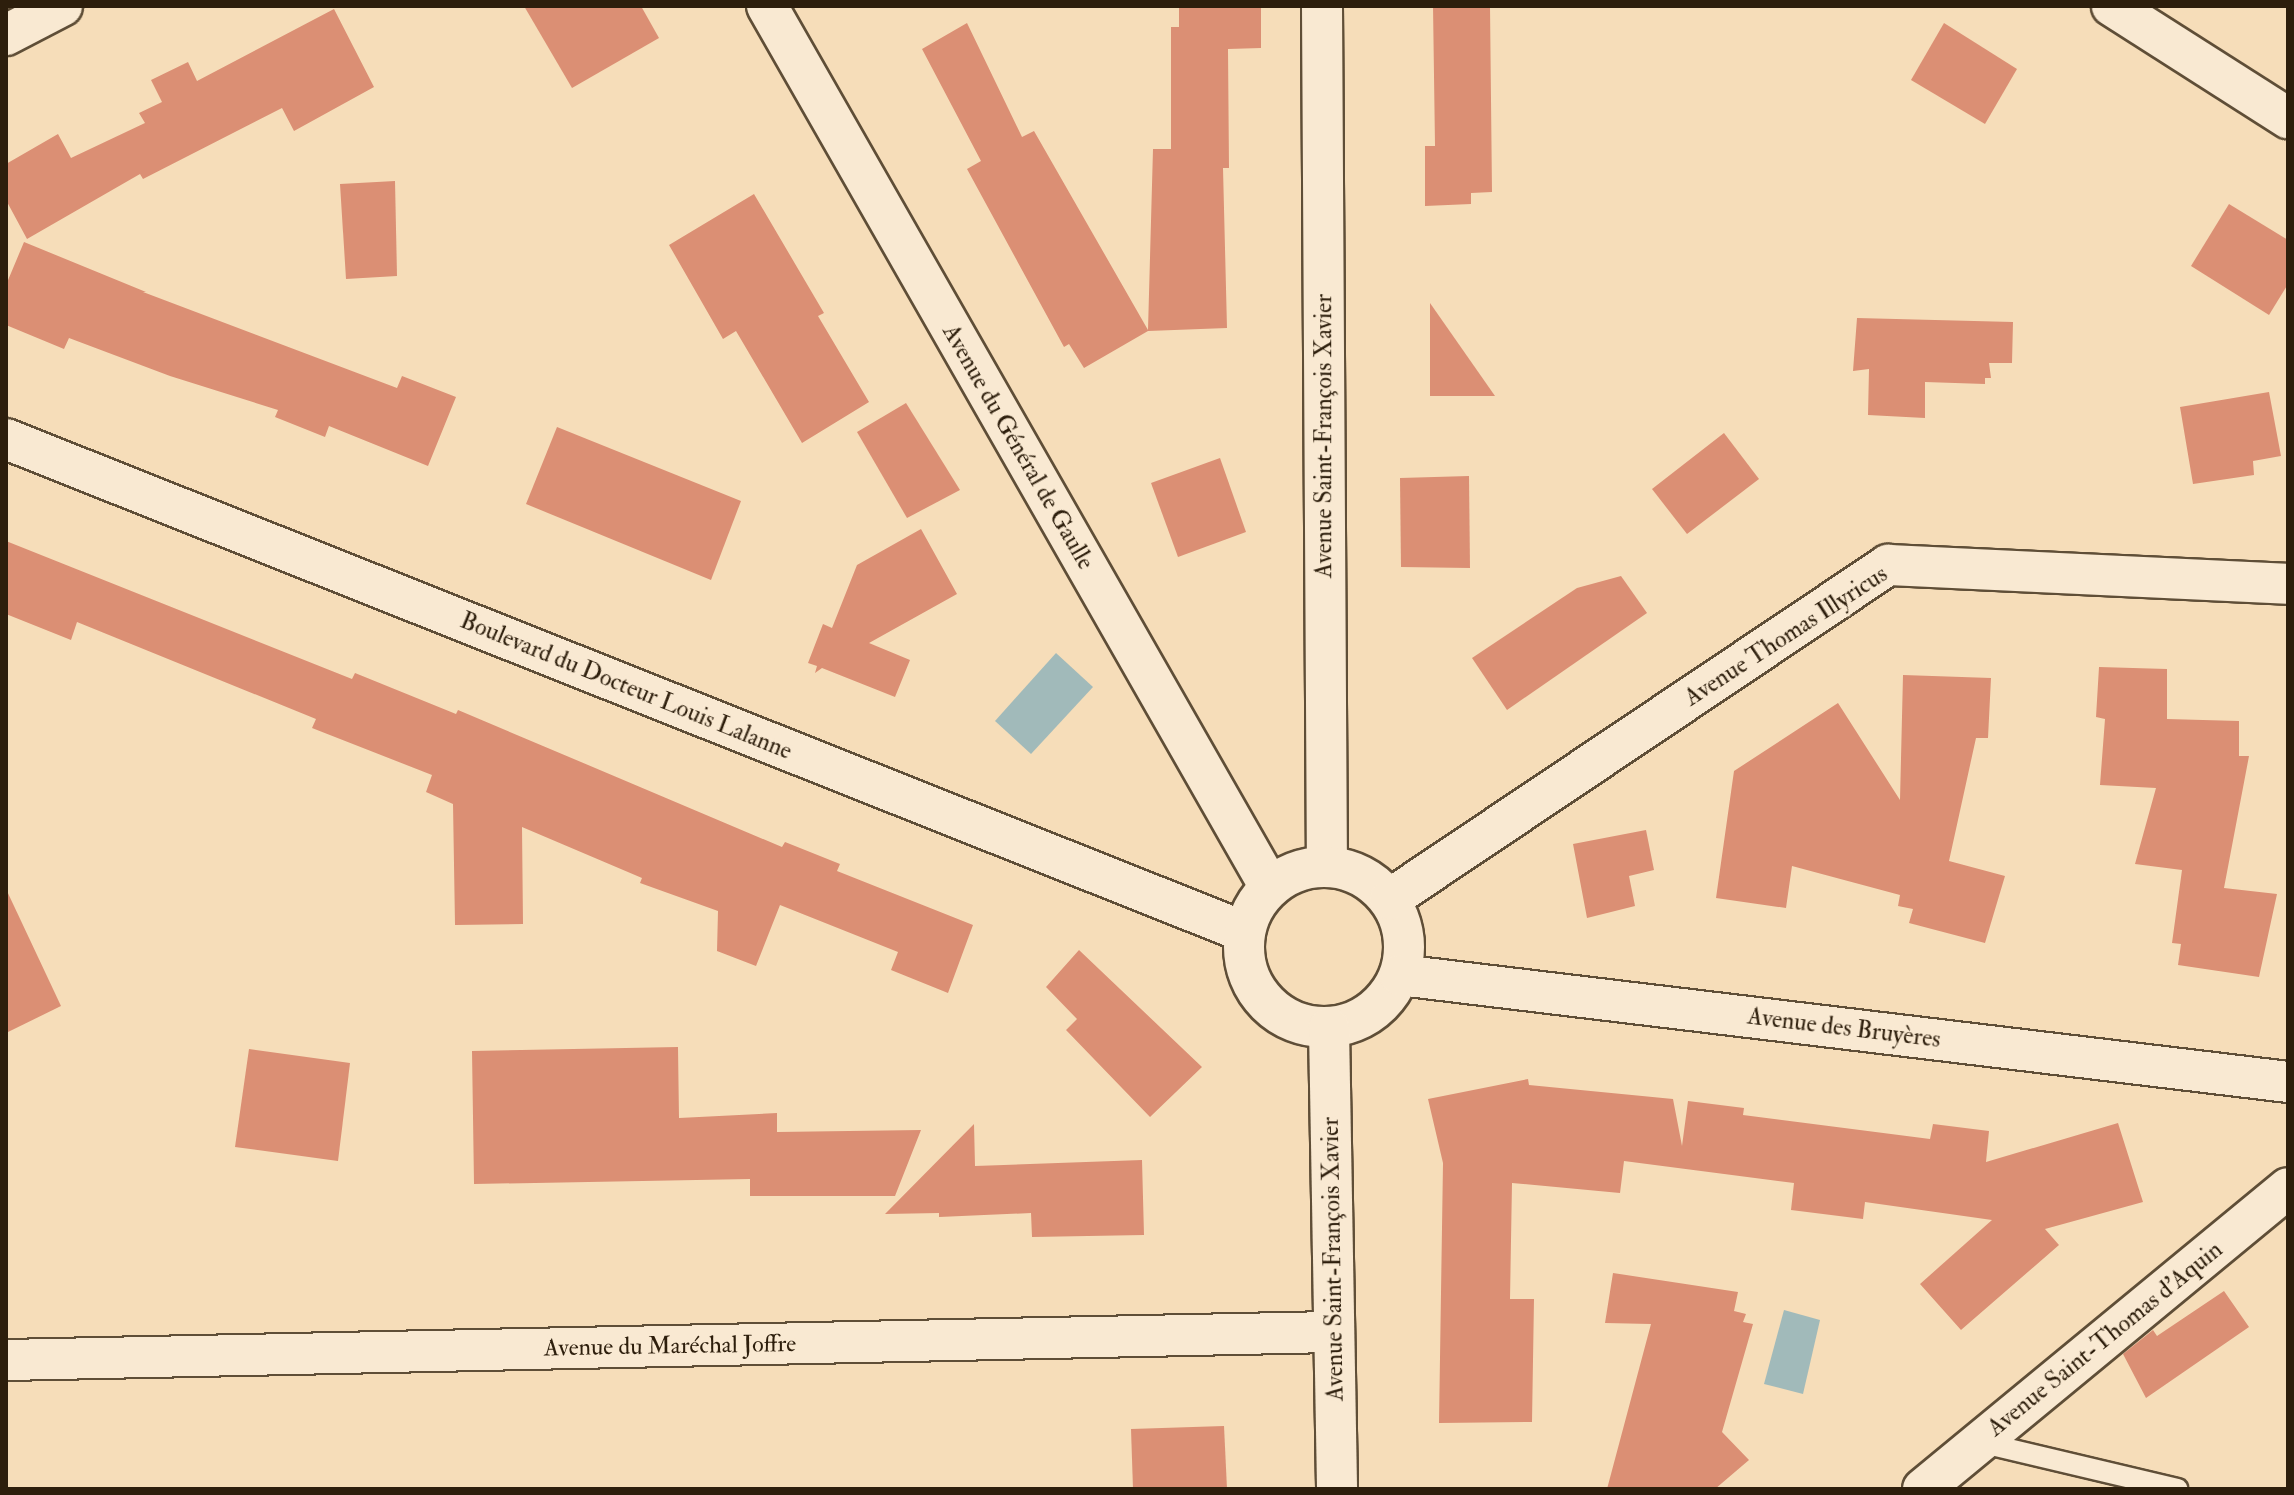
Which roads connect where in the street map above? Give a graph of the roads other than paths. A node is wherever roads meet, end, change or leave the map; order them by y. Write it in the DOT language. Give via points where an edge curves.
graph roads {
  1 [pos="62,6"];
  2 [pos="767,6"];
  3 [pos="1322,6"];
  4 [pos="2112,6"];
  5 [pos="6,35"];
  6 [pos="2288,118"];
  7 [pos="6,439"];
  8 [pos="2288,584"];
  9 [pos="1327,867"];
  10 [pos="1270,887"];
  11 [pos="1390,899"];
  12 [pos="1245,932"];
  13 [pos="1400,975"];
  14 [pos="1329,1028"];
  15 [pos="2288,1082"];
  16 [pos="2288,1188"];
  17 [pos="1333,1332"];
  18 [pos="6,1360"];
  19 [pos="1979,1442"];
  20 [pos="1337,1489"];
  21 [pos="1923,1489"];
  22 [pos="2178,1489"];
  1 -- 5 [label="street"];
  2 -- 10 [label="street, Avenue du Général de Gaulle"];
  3 -- 9 [label="street, Avenue Saint-François Xavier"];
  4 -- 6 [label="street"];
  7 -- 12 [label="street, Boulevard du Docteur Louis Lalanne"];
  8 -- 11 [label="street, Avenue Thomas Illyricus" via="1888,565"];
  9 -- 10 [label="street" via="1307,868"];
  9 -- 11 [label="street" via="1372,882"];
  10 -- 12 [label="street"];
  11 -- 13 [label="street" via="1404,936"];
  12 -- 14 [label="street" via="1250,980 1263,1001 1293,1021"];
  13 -- 14 [label="street" via="1373,1012"];
  13 -- 15 [label="street, Avenue des Bruyères"];
  14 -- 17 [label="street, Avenue Saint-François Xavier"];
  16 -- 19 [label="street, Avenue Saint-Thomas d'Aquin"];
  17 -- 18 [label="street, Avenue du Maréchal Joffre"];
  17 -- 20 [label="street, Avenue Saint-François Xavier"];
  19 -- 21 [label="street, Avenue Saint-Thomas d'Aquin"];
  19 -- 22 [label="lane"];
}
